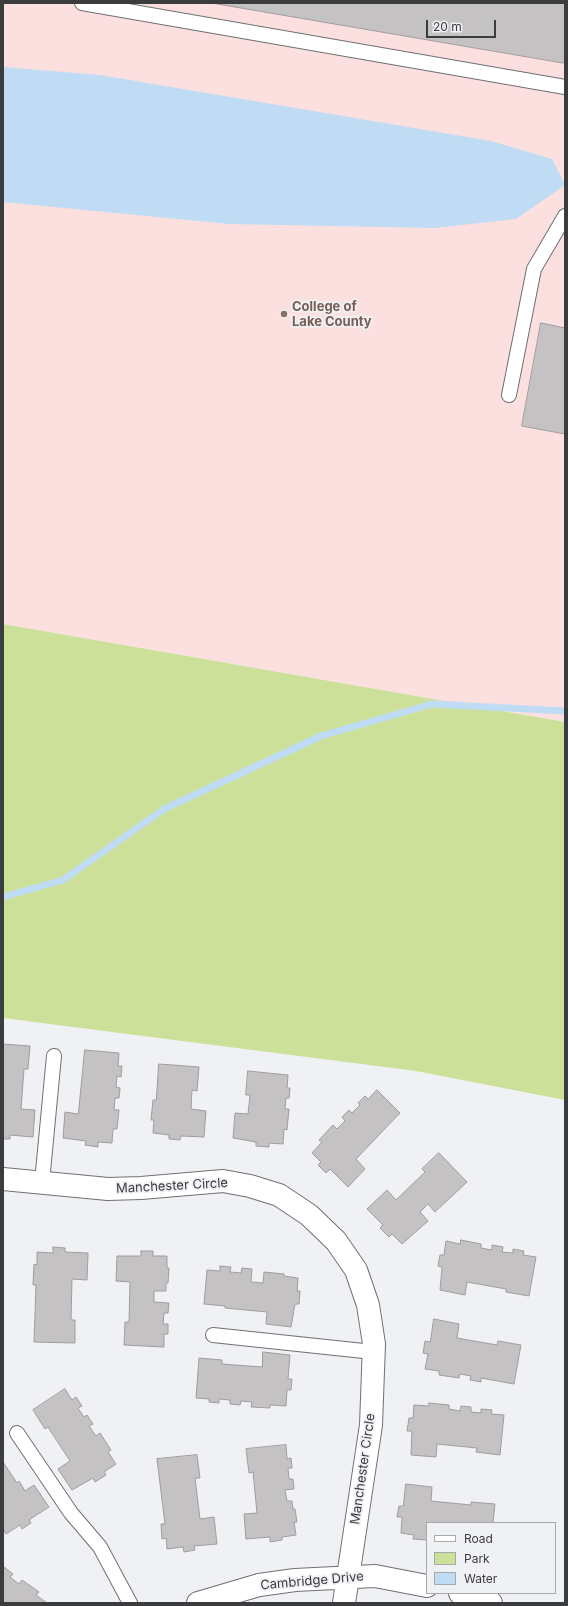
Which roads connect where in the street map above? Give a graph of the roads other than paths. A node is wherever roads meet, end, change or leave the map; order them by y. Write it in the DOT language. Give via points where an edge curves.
graph roads {
  1 [pos="82,3"];
  2 [pos="565,87"];
  3 [pos="565,216"];
  4 [pos="509,395"];
  5 [pos="54,1056"];
  6 [pos="3,1179"];
  7 [pos="42,1182"];
  8 [pos="213,1335"];
  9 [pos="373,1352"];
  10 [pos="18,1433"];
  11 [pos="348,1577"];
  12 [pos="426,1586"];
  13 [pos="463,1594"];
  14 [pos="130,1603"];
  15 [pos="198,1603"];
  16 [pos="344,1603"];
  17 [pos="491,1603"];
  1 -- 2 [label="lane"];
  3 -- 4 [label="lane" via="534,269"];
  5 -- 7 [label="lane"];
  6 -- 7 [label="street, Manchester Circle"];
  7 -- 9 [label="street, Manchester Circle" via="121,1189 223,1181 280,1195 309,1215 336,1241 356,1270 368,1305"];
  8 -- 9 [label="lane"];
  9 -- 11 [label="street, Manchester Circle" via="371,1425"];
  10 -- 14 [label="lane" via="71,1513 100,1547"];
  11 -- 12 [label="street, Cambridge Drive" via="375,1576"];
  11 -- 15 [label="street, Cambridge Drive" via="258,1585"];
  11 -- 16 [label="street, Manchester Circle"];
  13 -- 17 [label="street"];
}
